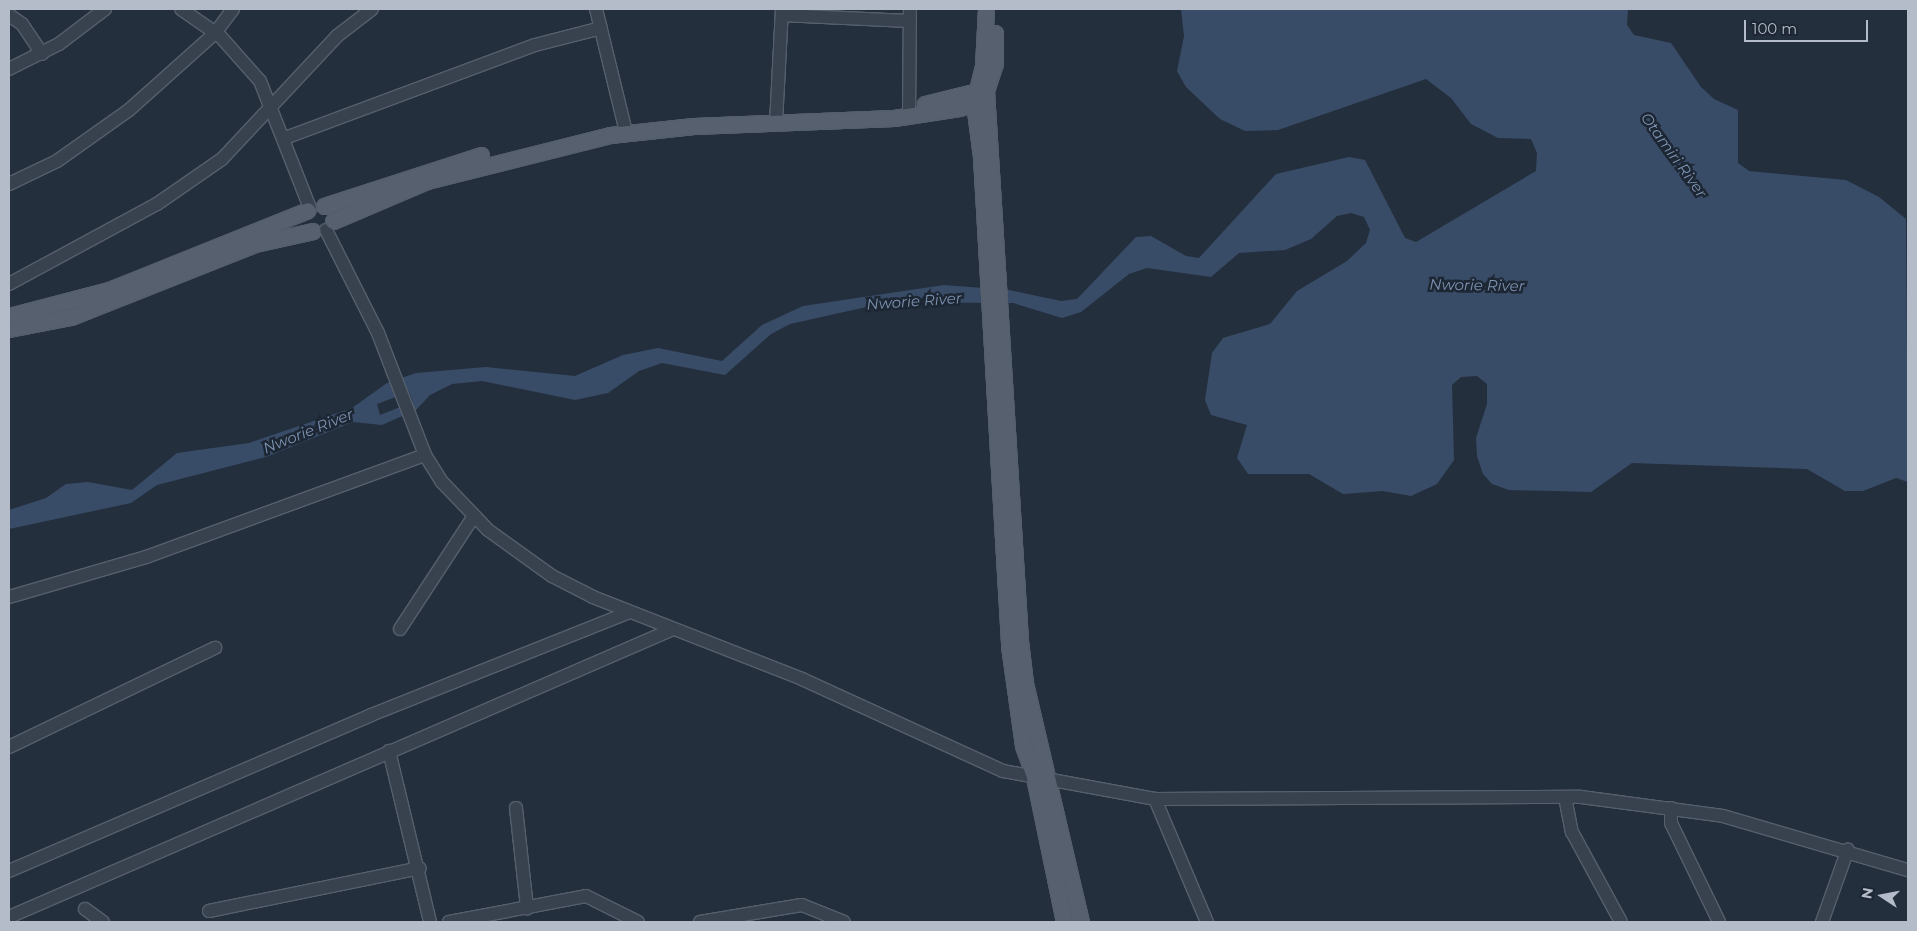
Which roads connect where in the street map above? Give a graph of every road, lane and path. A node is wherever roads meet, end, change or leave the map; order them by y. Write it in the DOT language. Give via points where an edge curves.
graph roads {
  1 [pos="105,9"];
  2 [pos="181,9"];
  3 [pos="233,9"];
  4 [pos="372,9"];
  5 [pos="596,9"];
  6 [pos="986,9"];
  7 [pos="996,9"];
  8 [pos="782,12"];
  9 [pos="9,15"];
  10 [pos="909,15"];
  11 [pos="601,28"];
  12 [pos="215,33"];
  13 [pos="42,54"];
  14 [pos="9,69"];
  15 [pos="978,94"];
  16 [pos="274,108"];
  17 [pos="909,112"];
  18 [pos="776,119"];
  19 [pos="626,128"];
  20 [pos="285,138"];
  21 [pos="9,184"];
  22 [pos="314,208"];
  23 [pos="324,228"];
  24 [pos="9,284"];
  25 [pos="9,316"];
  26 [pos="996,325"];
  27 [pos="9,329"];
  28 [pos="425,455"];
  29 [pos="474,516"];
  30 [pos="9,597"];
  31 [pos="627,613"];
  32 [pos="400,629"];
  33 [pos="671,630"];
  34 [pos="214,648"];
  35 [pos="9,747"];
  36 [pos="389,751"];
  37 [pos="1034,777"];
  38 [pos="1051,781"];
  39 [pos="1565,797"];
  40 [pos="1155,799"];
  41 [pos="516,808"];
  42 [pos="1672,808"];
  43 [pos="1848,849"];
  44 [pos="420,868"];
  45 [pos="1908,870"];
  46 [pos="9,871"];
  47 [pos="527,908"];
  48 [pos="85,909"];
  49 [pos="209,911"];
  50 [pos="9,917"];
  51 [pos="103,922"];
  52 [pos="430,922"];
  53 [pos="449,922"];
  54 [pos="638,922"];
  55 [pos="700,922"];
  56 [pos="844,922"];
  57 [pos="1064,922"];
  58 [pos="1081,922"];
  59 [pos="1207,922"];
  60 [pos="1621,922"];
  61 [pos="1719,922"];
  62 [pos="1822,922"];
  1 -- 13 [label="street"];
  2 -- 12 [label="street"];
  3 -- 12 [label="street"];
  4 -- 16 [label="street" via="338,36"];
  5 -- 11 [label="street"];
  6 -- 15 [label="main road"];
  7 -- 15 [label="main road" via="995,64"];
  8 -- 10 [label="street"];
  8 -- 18 [label="street"];
  9 -- 13 [label="street" via="22,24"];
  10 -- 17 [label="street"];
  11 -- 19 [label="street"];
  11 -- 20 [label="street" via="535,45"];
  12 -- 16 [label="street" via="246,61"];
  12 -- 21 [label="street" via="129,110 57,161"];
  13 -- 14 [label="street"];
  15 -- 17 [label="main road"];
  15 -- 26 [label="main road"];
  16 -- 20 [label="street"];
  16 -- 24 [label="street" via="229,153 157,204"];
  17 -- 18 [label="main road"];
  18 -- 19 [label="main road"];
  19 -- 22 [label="main road" via="456,162"];
  19 -- 23 [label="main road" via="427,181"];
  20 -- 22 [label="street"];
  22 -- 23 [label="main road"];
  22 -- 23 [label="main road" via="305,220"];
  22 -- 25 [label="main road" via="109,290"];
  23 -- 27 [label="main road" via="255,244 71,316"];
  23 -- 28 [label="street" via="395,375"];
  26 -- 37 [label="main road" via="1009,646 1023,746"];
  26 -- 38 [label="main road" via="1020,641 1025,682"];
  28 -- 29 [label="street"];
  28 -- 30 [label="street" via="146,557"];
  29 -- 31 [label="street" via="552,576"];
  29 -- 32 [label="street"];
  31 -- 33 [label="street"];
  31 -- 46 [label="street" via="377,712"];
  33 -- 36 [label="street"];
  33 -- 37 [label="street" via="802,679 1003,771"];
  34 -- 35 [label="street"];
  36 -- 44 [label="street"];
  36 -- 50 [label="street"];
  37 -- 38 [label="street"];
  37 -- 57 [label="main road"];
  38 -- 40 [label="street"];
  38 -- 58 [label="main road"];
  39 -- 40 [label="street"];
  39 -- 42 [label="street"];
  39 -- 60 [label="street" via="1572,832"];
  40 -- 59 [label="street"];
  41 -- 47 [label="street"];
  42 -- 43 [label="street" via="1732,818"];
  42 -- 61 [label="street" via="1671,823"];
  43 -- 45 [label="street"];
  43 -- 62 [label="street"];
  44 -- 49 [label="street"];
  44 -- 52 [label="street"];
  47 -- 53 [label="street"];
  47 -- 54 [label="street" via="586,896"];
  48 -- 51 [label="street"];
  55 -- 56 [label="street" via="802,905"];
}
